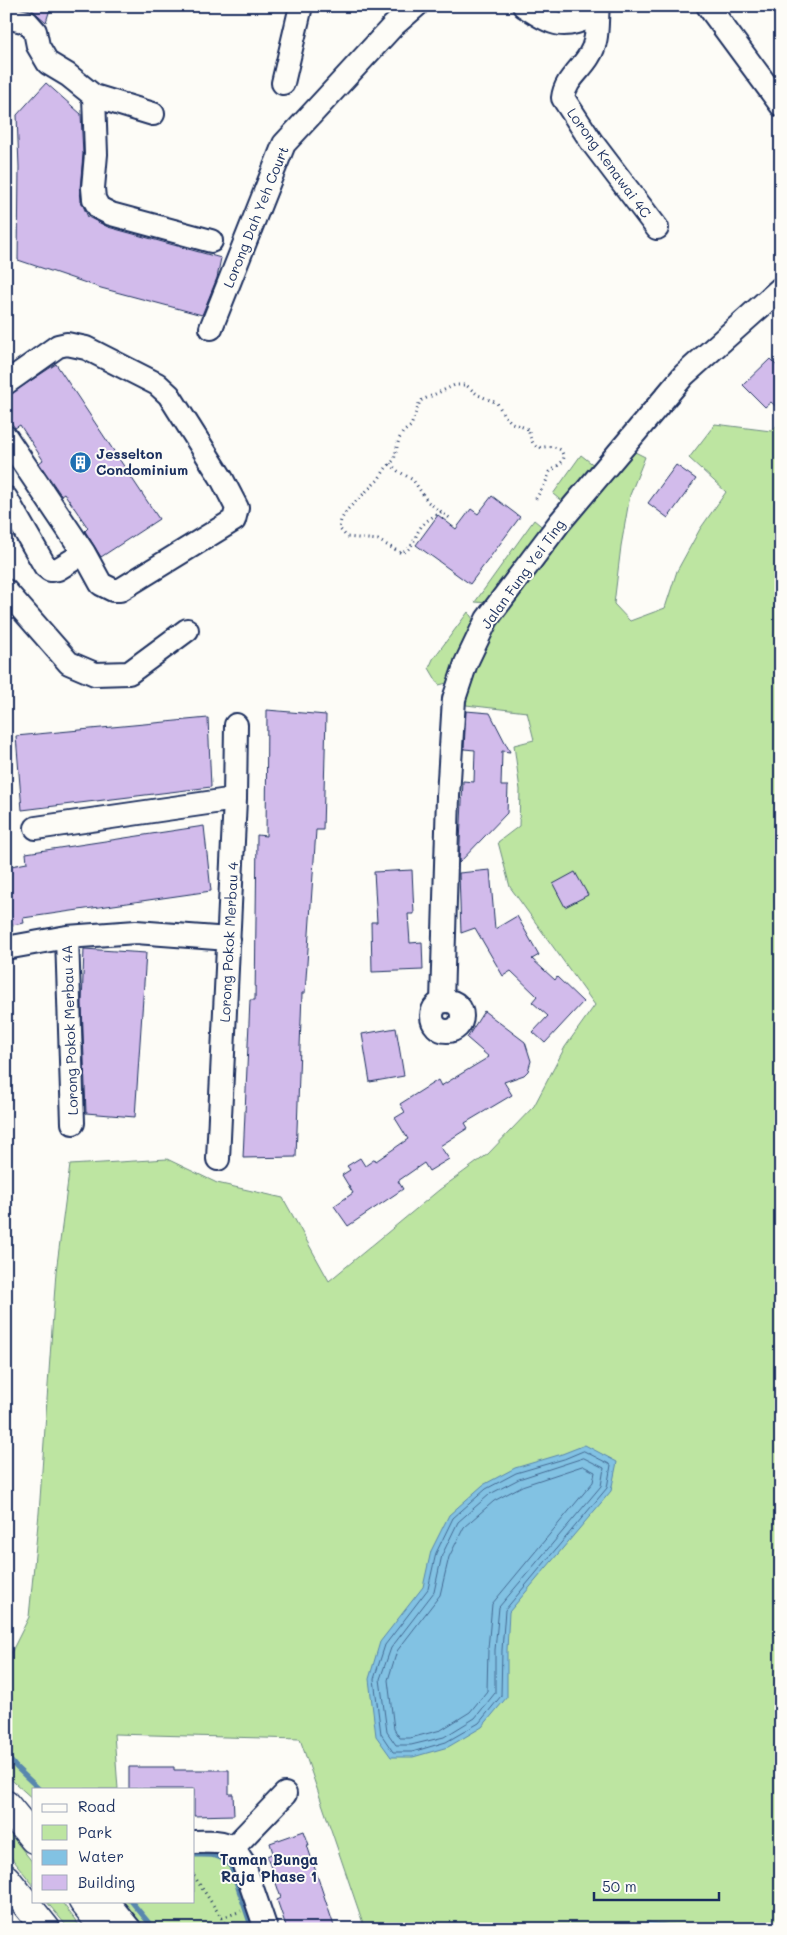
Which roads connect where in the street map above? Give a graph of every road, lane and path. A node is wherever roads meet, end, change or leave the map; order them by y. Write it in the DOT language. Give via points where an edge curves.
graph roads {
  1 [pos="301,6"];
  2 [pos="416,6"];
  3 [pos="524,6"];
  4 [pos="708,6"];
  5 [pos="598,10"];
  6 [pos="6,17"];
  7 [pos="283,83"];
  8 [pos="94,96"];
  9 [pos="781,105"];
  10 [pos="153,114"];
  11 [pos="657,228"];
  12 [pos="211,241"];
  13 [pos="778,297"];
  14 [pos="211,328"];
  15 [pos="6,383"];
  16 [pos="6,437"];
  17 [pos="390,464"];
  18 [pos="6,498"];
  19 [pos="535,500"];
  20 [pos="441,512"];
  21 [pos="452,520"];
  22 [pos="84,553"];
  23 [pos="6,591"];
  24 [pos="187,630"];
  25 [pos="236,725"];
  26 [pos="235,799"];
  27 [pos="36,828"];
  28 [pos="67,937"];
  29 [pos="229,939"];
  30 [pos="6,948"];
  31 [pos="442,1002"];
  32 [pos="73,1123"];
  33 [pos="218,1159"];
  34 [pos="285,1794"];
  35 [pos="6,1796"];
  36 [pos="6,1805"];
  37 [pos="32,1816"];
  38 [pos="32,1837"];
  39 [pos="195,1842"];
  40 [pos="233,1848"];
  41 [pos="195,1878"];
  42 [pos="6,1879"];
  43 [pos="6,1896"];
  44 [pos="84,1902"];
  45 [pos="108,1902"];
  46 [pos="244,1910"];
  47 [pos="222,1918"];
  48 [pos="43,1925"];
  49 [pos="106,1929"];
  50 [pos="130,1929"];
  51 [pos="229,1929"];
  52 [pos="266,1929"];
  1 -- 7 [label="street"];
  2 -- 14 [label="street, Lorong Dah Yeh Court" via="393,26 284,144"];
  3 -- 5 [label="street" via="560,25 579,23"];
  4 -- 9 [label="street"];
  5 -- 11 [label="street, Lorong Kenawai 4C" via="596,39 590,55 564,88 563,98"];
  6 -- 8 [label="street" via="27,22 35,31 38,46 48,63"];
  8 -- 10 [label="street"];
  8 -- 12 [label="street" via="96,154 93,188 99,208"];
  13 -- 31 [label="street, Jalan Fung Yei Ting" via="684,375 560,522 487,619 454,699"];
  15 -- 22 [label="street" via="58,346 67,344 86,348 157,384 180,410 237,508 234,520 120,590 102,584"];
  16 -- 22 [label="street"];
  17 -- 19 [label="path" via="396,455 399,439 411,426 420,401 455,385 466,385 482,398 494,400 512,423 528,429 534,444 561,450 563,462 550,472"];
  17 -- 20 [label="path" via="413,480 428,502"];
  17 -- 20 [label="path" via="341,520 339,528 344,535 378,540 401,553 410,548 420,528"];
  18 -- 22 [label="street" via="50,570 58,569"];
  20 -- 21 [label="path"];
  23 -- 24 [label="street" via="69,662 95,674 130,673"];
  25 -- 26 [label="street, Lorong Pokok Merbau 4"];
  26 -- 27 [label="street"];
  26 -- 29 [label="street, Lorong Pokok Merbau 4"];
  28 -- 29 [label="street" via="136,932"];
  28 -- 30 [label="street"];
  28 -- 32 [label="street, Lorong Pokok Merbau 4A"];
  29 -- 33 [label="street, Lorong Pokok Merbau 4"];
  34 -- 40 [label="street"];
  35 -- 37 [label="street"];
  36 -- 38 [label="highway"];
  39 -- 40 [label="street" via="222,1842"];
  40 -- 52 [label="street" via="243,1862"];
  41 -- 47 [label="path"];
  42 -- 48 [label="highway"];
  43 -- 48 [label="street"];
  44 -- 49 [label="highway"];
  45 -- 50 [label="street"];
  46 -- 47 [label="path"];
  47 -- 51 [label="path"];
}
